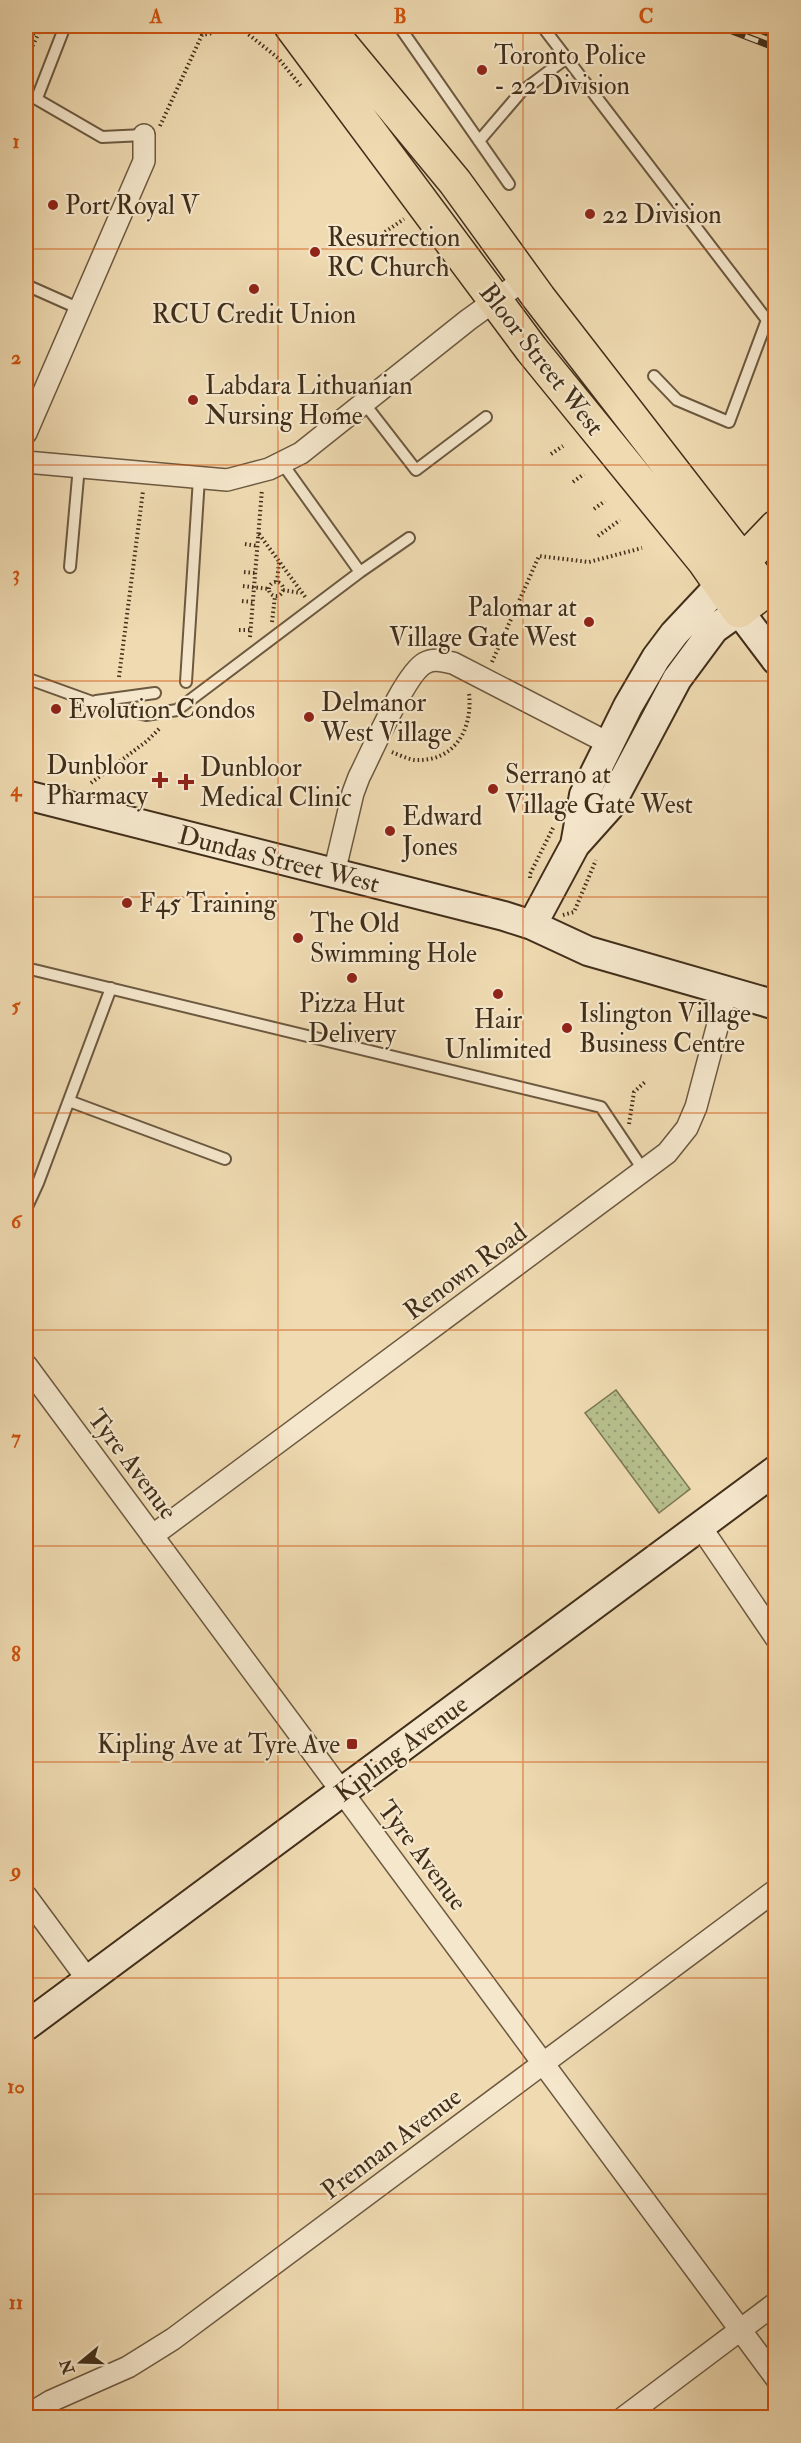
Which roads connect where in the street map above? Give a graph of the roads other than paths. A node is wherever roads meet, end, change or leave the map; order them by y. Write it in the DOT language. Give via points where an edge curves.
graph roads {
  1 [pos="65,26"];
  2 [pos="291,26"];
  3 [pos="326,26"];
  4 [pos="399,26"];
  5 [pos="542,26"];
  6 [pos="568,57"];
  7 [pos="26,93"];
  8 [pos="37,98"];
  9 [pos="144,135"];
  10 [pos="479,141"];
  11 [pos="509,184"];
  12 [pos="525,279"];
  13 [pos="26,285"];
  14 [pos="495,300"];
  15 [pos="80,309"];
  16 [pos="654,376"];
  17 [pos="364,403"];
  18 [pos="486,417"];
  19 [pos="26,433"];
  20 [pos="26,462"];
  21 [pos="80,466"];
  22 [pos="273,466"];
  23 [pos="199,478"];
  24 [pos="776,527"];
  25 [pos="409,538"];
  26 [pos="743,560"];
  27 [pos="70,567"];
  28 [pos="360,572"];
  29 [pos="772,592"];
  30 [pos="730,598"];
  31 [pos="776,660"];
  32 [pos="26,678"];
  33 [pos="186,682"];
  34 [pos="155,693"];
  35 [pos="92,702"];
  36 [pos="610,744"];
  37 [pos="26,795"];
  38 [pos="575,845"];
  39 [pos="334,873"];
  40 [pos="531,925"];
  41 [pos="26,968"];
  42 [pos="111,988"];
  43 [pos="727,990"];
  44 [pos="775,1005"];
  45 [pos="69,1101"];
  46 [pos="225,1159"];
  47 [pos="644,1171"];
  48 [pos="26,1209"];
  49 [pos="26,1365"];
  50 [pos="776,1470"];
  51 [pos="700,1526"];
  52 [pos="152,1536"];
  53 [pos="776,1638"];
  54 [pos="342,1792"];
  55 [pos="776,1890"];
  56 [pos="26,1896"];
  57 [pos="88,1980"];
  58 [pos="26,2026"];
  59 [pos="542,2063"];
  60 [pos="776,2303"];
  61 [pos="740,2329"];
  62 [pos="776,2378"];
  63 [pos="28,2414"];
  64 [pos="623,2418"];
  1 -- 8 [label="lane"];
  2 -- 14 [label="main road, Bloor Street West"];
  3 -- 12 [label="main road, Bloor Street West" via="435,157"];
  4 -- 10 [label="lane"];
  5 -- 6 [label="lane"];
  6 -- 10 [label="lane" via="520,92"];
  6 -- 16 [label="lane" via="767,320 729,422 677,400"];
  7 -- 8 [label="lane"];
  8 -- 9 [label="lane" via="102,137"];
  9 -- 15 [label="street" via="144,161"];
  10 -- 11 [label="lane"];
  12 -- 14 [label="street"];
  12 -- 26 [label="main road, Bloor Street West"];
  13 -- 15 [label="lane"];
  14 -- 17 [label="street"];
  14 -- 30 [label="main road, Bloor Street West"];
  15 -- 19 [label="street"];
  17 -- 18 [label="lane" via="416,470"];
  17 -- 22 [label="street" via="301,453"];
  20 -- 21 [label="street"];
  21 -- 23 [label="street"];
  21 -- 27 [label="lane"];
  22 -- 23 [label="street" via="227,480"];
  22 -- 28 [label="lane"];
  23 -- 33 [label="lane"];
  24 -- 26 [label="main road"];
  25 -- 28 [label="lane"];
  26 -- 29 [label="main road, Bloor Street West"];
  26 -- 30 [label="main road"];
  28 -- 35 [label="lane" via="177,710 146,715"];
  29 -- 30 [label="main road"];
  30 -- 31 [label="main road, Bloor Street West"];
  30 -- 36 [label="main road" via="674,634 656,658"];
  30 -- 38 [label="main road" via="714,629 677,679 609,807"];
  32 -- 35 [label="lane"];
  34 -- 35 [label="lane"];
  36 -- 38 [label="main road" via="584,795"];
  36 -- 39 [label="street" via="453,663 426,662 407,683 353,794"];
  37 -- 39 [label="main road, Dundas Street West"];
  38 -- 40 [label="main road"];
  39 -- 40 [label="main road, Dundas Street West"];
  40 -- 43 [label="main road, Dundas Street West" via="588,951"];
  41 -- 42 [label="lane"];
  42 -- 45 [label="lane"];
  42 -- 47 [label="lane" via="601,1107"];
  43 -- 44 [label="main road, Dundas Street West"];
  43 -- 47 [label="street, Renown Road" via="687,1128 667,1153"];
  45 -- 46 [label="lane"];
  45 -- 48 [label="lane"];
  47 -- 52 [label="street, Renown Road"];
  49 -- 52 [label="street, Tyre Avenue"];
  50 -- 51 [label="main road, Kipling Avenue"];
  51 -- 53 [label="street"];
  51 -- 54 [label="main road, Kipling Avenue"];
  52 -- 54 [label="street, Tyre Avenue"];
  54 -- 57 [label="main road, Kipling Avenue"];
  54 -- 59 [label="street, Tyre Avenue"];
  55 -- 59 [label="street, Prennan Avenue"];
  56 -- 57 [label="street"];
  57 -- 58 [label="main road, Kipling Avenue"];
  59 -- 61 [label="street, Tyre Avenue"];
  59 -- 63 [label="street, Prennan Avenue" via="173,2339 128,2367"];
  60 -- 61 [label="street"];
  61 -- 62 [label="street, Tyre Avenue"];
  61 -- 64 [label="street"];
}
